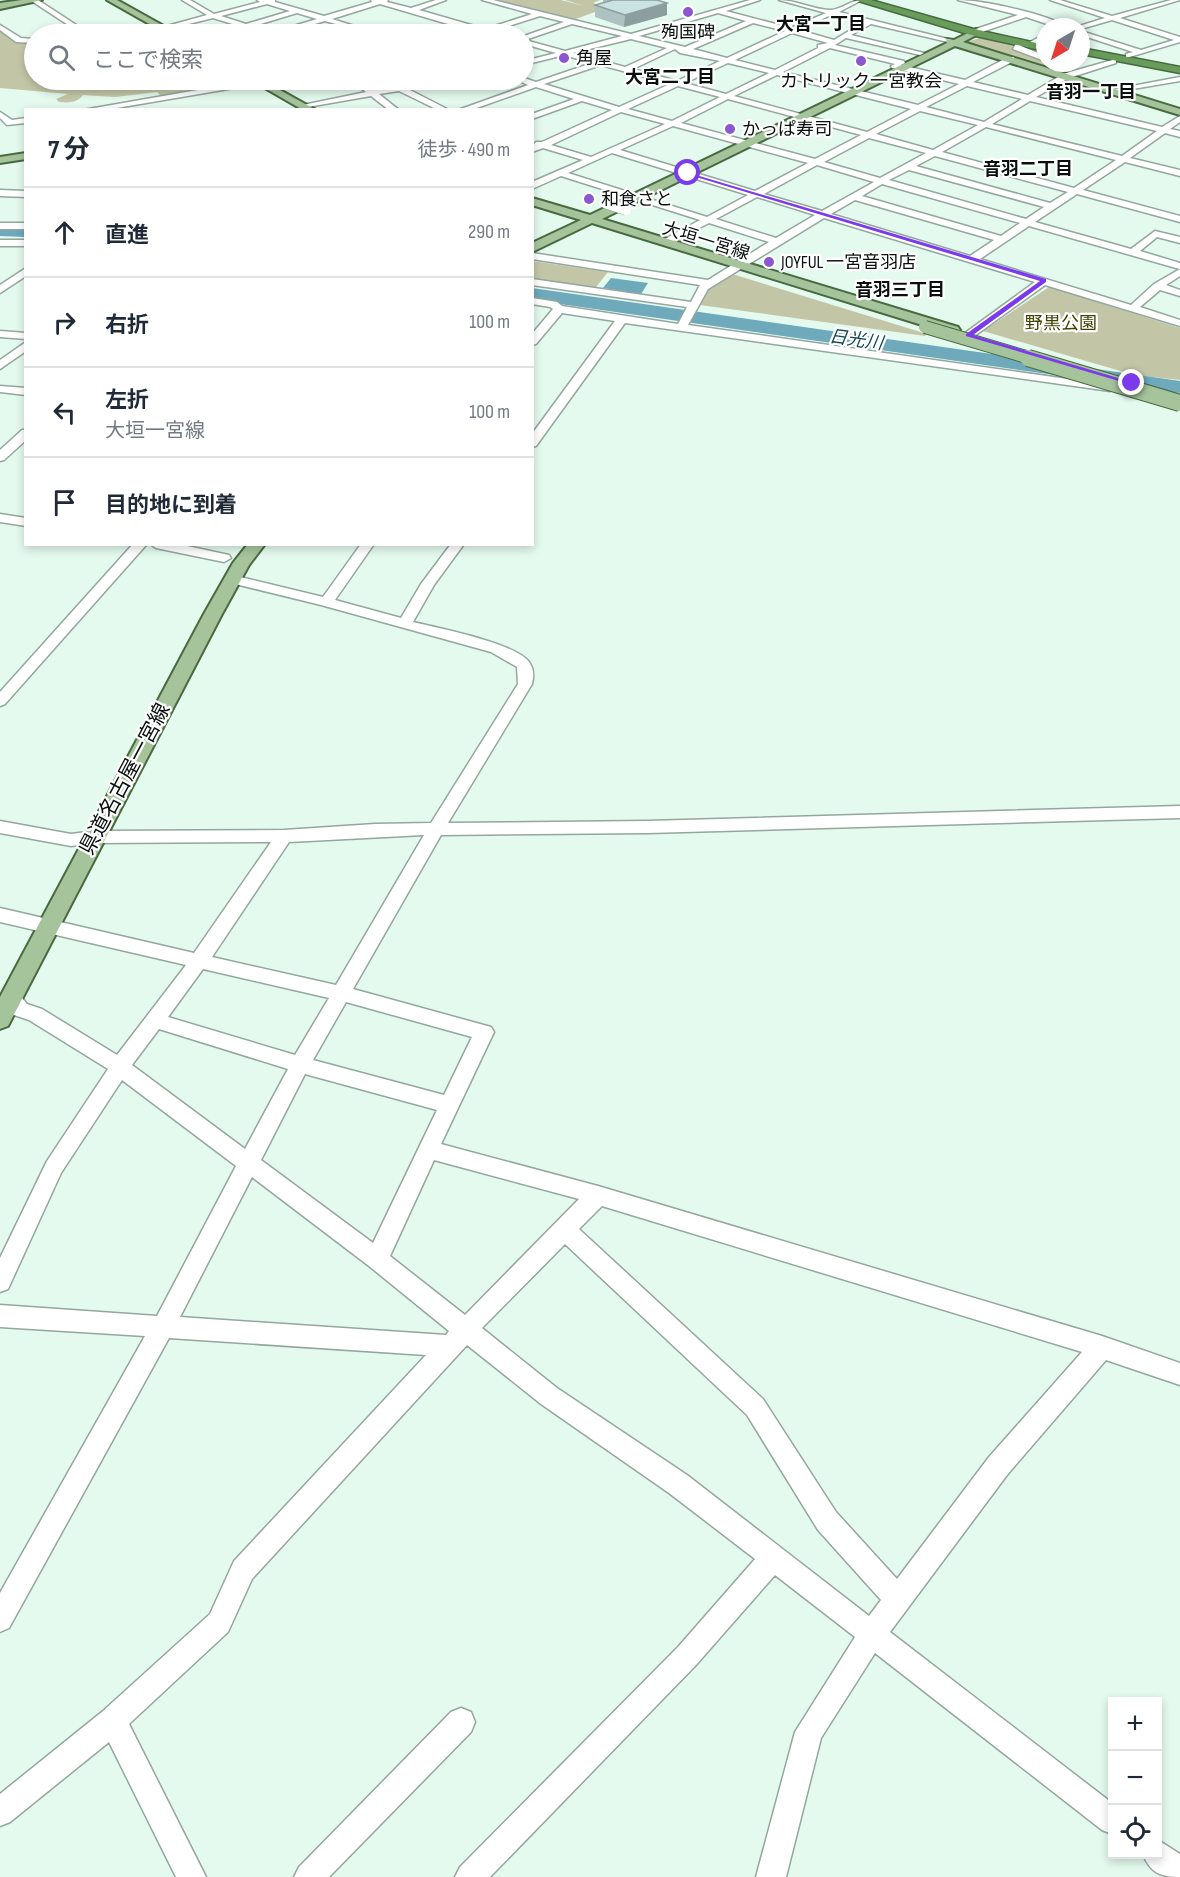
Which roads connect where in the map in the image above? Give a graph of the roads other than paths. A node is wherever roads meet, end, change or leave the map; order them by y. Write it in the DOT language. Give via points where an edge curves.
graph roads {
  1 [pos="35,0"];
  2 [pos="97,0"];
  3 [pos="111,0"];
  4 [pos="185,0"];
  5 [pos="277,0"];
  6 [pos="443,0"];
  7 [pos="485,0"];
  8 [pos="757,0"];
  9 [pos="782,0"];
  10 [pos="961,0"];
  11 [pos="1053,0"];
  12 [pos="1178,0"];
  13 [pos="264,1"];
  14 [pos="380,1"];
  15 [pos="867,1"];
  16 [pos="1066,1"];
  17 [pos="1135,2"];
  18 [pos="1,5"];
  19 [pos="1029,6"];
  20 [pos="1152,7"];
  21 [pos="1171,10"];
  22 [pos="297,11"];
  23 [pos="410,11"];
  24 [pos="717,11"];
  25 [pos="1012,12"];
  26 [pos="833,13"];
  27 [pos="538,14"];
  28 [pos="1026,15"];
  29 [pos="213,16"];
  30 [pos="1036,18"];
  31 [pos="1112,18"];
  32 [pos="325,19"];
  33 [pos="570,21"];
  34 [pos="751,21"];
  35 [pos="869,22"];
  36 [pos="71,24"];
  37 [pos="144,24"];
  38 [pos="147,24"];
  39 [pos="184,24"];
  40 [pos="237,24"];
  41 [pos="256,24"];
  42 [pos="309,24"];
  43 [pos="342,24"];
  44 [pos="458,24"];
  45 [pos="506,24"];
  46 [pos="1090,24"];
  47 [pos="0,27"];
  48 [pos="792,31"];
  49 [pos="973,32"];
  50 [pos="534,36"];
  51 [pos="845,36"];
  52 [pos="1090,36"];
  53 [pos="629,37"];
  54 [pos="1180,39"];
  55 [pos="24,40"];
  56 [pos="951,41"];
  57 [pos="534,43"];
  58 [pos="1020,43"];
  59 [pos="1036,43"];
  60 [pos="830,44"];
  61 [pos="1036,44"];
  62 [pos="672,48"];
  63 [pos="682,51"];
  64 [pos="1140,52"];
  65 [pos="563,53"];
  66 [pos="920,53"];
  67 [pos="1036,55"];
  68 [pos="1090,55"];
  69 [pos="1011,59"];
  70 [pos="534,60"];
  71 [pos="1117,60"];
  72 [pos="727,62"];
  73 [pos="598,63"];
  74 [pos="1036,64"];
  75 [pos="899,66"];
  76 [pos="1090,67"];
  77 [pos="624,70"];
  78 [pos="1071,72"];
  79 [pos="770,73"];
  80 [pos="1180,74"];
  81 [pos="966,83"];
  82 [pos="536,84"];
  83 [pos="676,84"];
  84 [pos="198,90"];
  85 [pos="269,90"];
  86 [pos="369,90"];
  87 [pos="389,90"];
  88 [pos="404,90"];
  89 [pos="519,90"];
  90 [pos="1114,90"];
  91 [pos="849,91"];
  92 [pos="372,93"];
  93 [pos="721,95"];
  94 [pos="583,98"];
  95 [pos="1029,98"];
  96 [pos="98,108"];
  97 [pos="297,108"];
  98 [pos="392,108"];
  99 [pos="441,108"];
  100 [pos="468,108"];
  101 [pos="916,108"];
  102 [pos="621,110"];
  103 [pos="1180,112"];
  104 [pos="0,114"];
  105 [pos="534,116"];
  106 [pos="797,116"];
  107 [pos="1180,118"];
  108 [pos="24,120"];
  109 [pos="669,123"];
  110 [pos="985,125"];
  111 [pos="1050,127"];
  112 [pos="1162,130"];
  113 [pos="1180,134"];
  114 [pos="866,135"];
  115 [pos="1033,137"];
  116 [pos="744,142"];
  117 [pos="534,143"];
  118 [pos="543,145"];
  119 [pos="534,149"];
  120 [pos="610,150"];
  121 [pos="934,153"];
  122 [pos="24,156"];
  123 [pos="589,159"];
  124 [pos="1123,159"];
  125 [pos="0,160"];
  126 [pos="816,163"];
  127 [pos="909,167"];
  128 [pos="684,172"];
  129 [pos="560,173"];
  130 [pos="1180,173"];
  131 [pos="881,181"];
  132 [pos="534,185"];
  133 [pos="1075,191"];
  134 [pos="0,193"];
  135 [pos="24,194"];
  136 [pos="756,194"];
  137 [pos="635,196"];
  138 [pos="855,197"];
  139 [pos="534,202"];
  140 [pos="604,203"];
  141 [pos="1050,206"];
  142 [pos="534,208"];
  143 [pos="626,210"];
  144 [pos="824,215"];
  145 [pos="709,219"];
  146 [pos="1180,219"];
  147 [pos="585,221"];
  148 [pos="1027,223"];
  149 [pos="0,226"];
  150 [pos="24,226"];
  151 [pos="1003,240"];
  152 [pos="1180,240"];
  153 [pos="666,242"];
  154 [pos="778,242"];
  155 [pos="0,243"];
  156 [pos="24,243"];
  157 [pos="534,247"];
  158 [pos="1132,252"];
  159 [pos="534,256"];
  160 [pos="973,259"];
  161 [pos="735,266"];
  162 [pos="1180,266"];
  163 [pos="1180,272"];
  164 [pos="0,278"];
  165 [pos="20,280"];
  166 [pos="1044,281"];
  167 [pos="534,282"];
  168 [pos="707,284"];
  169 [pos="1158,286"];
  170 [pos="0,290"];
  171 [pos="1180,293"];
  172 [pos="534,301"];
  173 [pos="693,307"];
  174 [pos="1133,308"];
  175 [pos="559,309"];
  176 [pos="622,318"];
  177 [pos="1180,323"];
  178 [pos="682,326"];
  179 [pos="0,334"];
  180 [pos="24,336"];
  181 [pos="976,337"];
  182 [pos="534,340"];
  183 [pos="24,347"];
  184 [pos="0,366"];
  185 [pos="0,389"];
  186 [pos="24,392"];
  187 [pos="1180,400"];
  188 [pos="534,416"];
  189 [pos="550,419"];
  190 [pos="24,435"];
  191 [pos="534,440"];
  192 [pos="3,451"];
  193 [pos="24,452"];
  194 [pos="0,518"];
  195 [pos="24,522"];
  196 [pos="139,546"];
  197 [pos="165,546"];
  198 [pos="255,546"];
  199 [pos="367,546"];
  200 [pos="456,546"];
  201 [pos="231,561"];
  202 [pos="326,602"];
  203 [pos="405,624"];
  204 [pos="0,701"];
  205 [pos="1180,812"];
  206 [pos="0,827"];
  207 [pos="436,829"];
  208 [pos="284,836"];
  209 [pos="93,837"];
  210 [pos="0,915"];
  211 [pos="48,925"];
  212 [pos="198,962"];
  213 [pos="342,994"];
  214 [pos="11,998"];
  215 [pos="0,1019"];
  216 [pos="153,1020"];
  217 [pos="300,1065"];
  218 [pos="120,1067"];
  219 [pos="449,1105"];
  220 [pos="429,1150"];
  221 [pos="248,1164"];
  222 [pos="598,1195"];
  223 [pos="565,1230"];
  224 [pos="377,1259"];
  225 [pos="0,1282"];
  226 [pos="0,1316"];
  227 [pos="162,1328"];
  228 [pos="459,1337"];
  229 [pos="1102,1347"];
  230 [pos="1180,1374"];
  231 [pos="773,1558"];
  232 [pos="898,1599"];
  233 [pos="0,1619"];
  234 [pos="872,1634"];
  235 [pos="113,1721"];
  236 [pos="461,1722"];
  237 [pos="0,1812"];
  238 [pos="1108,1816"];
  239 [pos="1162,1858"];
  240 [pos="1180,1872"];
  241 [pos="191,1877"];
  242 [pos="309,1877"];
  243 [pos="470,1877"];
  244 [pos="771,1877"];
  1 -- 18 [label="main road"];
  1 -- 36 [label="street"];
  2 -- 37 [label="main road"];
  3 -- 38 [label="main road"];
  4 -- 29 [label="street"];
  5 -- 13 [label="street"];
  6 -- 23 [label="street"];
  7 -- 27 [label="street"];
  8 -- 24 [label="street"];
  9 -- 26 [label="street"];
  10 -- 25 [label="street"];
  11 -- 16 [label="street"];
  12 -- 20 [label="street"];
  13 -- 22 [label="street"];
  13 -- 29 [label="street"];
  14 -- 23 [label="street"];
  14 -- 32 [label="street"];
  15 -- 26 [label="street"];
  15 -- 49 [label="highway"];
  16 -- 28 [label="street"];
  16 -- 31 [label="street"];
  17 -- 20 [label="street"];
  19 -- 25 [label="street"];
  20 -- 21 [label="street"];
  20 -- 31 [label="street"];
  22 -- 32 [label="street"];
  22 -- 41 [label="street"];
  23 -- 44 [label="street"];
  24 -- 34 [label="street"];
  24 -- 53 [label="street"];
  25 -- 28 [label="street"];
  25 -- 49 [label="street" via="975,24"];
  26 -- 35 [label="street"];
  26 -- 48 [label="street"];
  27 -- 33 [label="street"];
  27 -- 45 [label="street"];
  28 -- 30 [label="street"];
  28 -- 49 [label="street"];
  29 -- 39 [label="street"];
  29 -- 40 [label="street"];
  31 -- 46 [label="street"];
  31 -- 54 [label="street"];
  32 -- 42 [label="street"];
  32 -- 43 [label="street"];
  33 -- 50 [label="street"];
  33 -- 53 [label="street"];
  34 -- 48 [label="street"];
  34 -- 63 [label="street"];
  35 -- 51 [label="street"];
  35 -- 56 [label="street"];
  47 -- 55 [label="street"];
  48 -- 60 [label="street"];
  48 -- 72 [label="street"];
  49 -- 56 [label="main road"];
  49 -- 58 [label="highway"];
  49 -- 59 [label="highway"];
  51 -- 60 [label="street"];
  51 -- 66 [label="street"];
  52 -- 64 [label="street"];
  53 -- 62 [label="street"];
  53 -- 65 [label="street"];
  54 -- 64 [label="street"];
  56 -- 66 [label="main road"];
  56 -- 69 [label="main road"];
  56 -- 75 [label="main road"];
  57 -- 65 [label="street"];
  58 -- 61 [label="highway"];
  58 -- 67 [label="street" via="1016,47"];
  60 -- 75 [label="street"];
  60 -- 79 [label="street"];
  62 -- 63 [label="street"];
  62 -- 77 [label="street"];
  63 -- 72 [label="street"];
  64 -- 71 [label="street"];
  65 -- 70 [label="street"];
  65 -- 73 [label="street"];
  66 -- 75 [label="main road"];
  68 -- 71 [label="highway"];
  69 -- 74 [label="main road"];
  69 -- 81 [label="street"];
  71 -- 76 [label="street"];
  71 -- 80 [label="highway"];
  72 -- 79 [label="street"];
  72 -- 83 [label="street"];
  73 -- 77 [label="street"];
  73 -- 82 [label="street"];
  75 -- 81 [label="street"];
  75 -- 91 [label="main road"];
  77 -- 83 [label="street"];
  78 -- 90 [label="main road"];
  78 -- 95 [label="street"];
  79 -- 91 [label="street"];
  79 -- 93 [label="street"];
  80 -- 90 [label="street"];
  81 -- 95 [label="street"];
  81 -- 101 [label="street"];
  82 -- 94 [label="street"];
  83 -- 93 [label="street"];
  83 -- 102 [label="street"];
  84 -- 96 [label="street"];
  85 -- 97 [label="main road"];
  86 -- 92 [label="street"];
  87 -- 92 [label="street"];
  88 -- 99 [label="street"];
  89 -- 100 [label="street"];
  90 -- 103 [label="main road"];
  91 -- 101 [label="street"];
  91 -- 106 [label="main road"];
  92 -- 97 [label="street"];
  92 -- 98 [label="street"];
  93 -- 106 [label="street"];
  93 -- 109 [label="street"];
  94 -- 102 [label="street"];
  94 -- 105 [label="street"];
  95 -- 110 [label="street"];
  95 -- 112 [label="street"];
  101 -- 110 [label="street"];
  101 -- 114 [label="street"];
  102 -- 109 [label="street"];
  102 -- 118 [label="street"];
  104 -- 108 [label="street" via="10,123"];
  106 -- 114 [label="street"];
  106 -- 116 [label="main road"];
  107 -- 112 [label="street"];
  109 -- 116 [label="street"];
  109 -- 120 [label="street"];
  110 -- 115 [label="street"];
  110 -- 121 [label="street"];
  111 -- 115 [label="street"];
  112 -- 113 [label="street"];
  112 -- 124 [label="street"];
  114 -- 121 [label="street"];
  114 -- 126 [label="street"];
  115 -- 124 [label="street"];
  116 -- 126 [label="street"];
  116 -- 128 [label="main road"];
  117 -- 118 [label="street"];
  118 -- 119 [label="street"];
  118 -- 123 [label="street"];
  120 -- 123 [label="street"];
  120 -- 128 [label="street"];
  121 -- 127 [label="street"];
  121 -- 133 [label="street"];
  122 -- 125 [label="main road"];
  123 -- 129 [label="street"];
  124 -- 130 [label="street"];
  124 -- 133 [label="street"];
  126 -- 131 [label="street"];
  126 -- 136 [label="street"];
  127 -- 131 [label="street"];
  127 -- 141 [label="street"];
  128 -- 136 [label="street"];
  128 -- 137 [label="main road"];
  129 -- 132 [label="street"];
  129 -- 137 [label="street"];
  131 -- 138 [label="street"];
  131 -- 148 [label="street"];
  133 -- 141 [label="street"];
  133 -- 146 [label="street"];
  134 -- 135 [label="street"];
  136 -- 144 [label="street"];
  136 -- 145 [label="street"];
  137 -- 145 [label="street"];
  137 -- 147 [label="main road"];
  138 -- 144 [label="street"];
  138 -- 151 [label="street"];
  139 -- 147 [label="main road, 大垣一宮線"];
  140 -- 143 [label="street, bridge"];
  141 -- 148 [label="street"];
  142 -- 147 [label="main road, 大垣一宮線"];
  144 -- 154 [label="street"];
  144 -- 160 [label="street"];
  145 -- 153 [label="street"];
  145 -- 154 [label="street"];
  147 -- 153 [label="main road, 大垣一宮線"];
  147 -- 157 [label="main road"];
  147 -- 161 [label="main road, 大垣一宮線"];
  148 -- 151 [label="street"];
  148 -- 158 [label="street"];
  149 -- 150 [label="street"];
  151 -- 160 [label="street"];
  152 -- 158 [label="street" via="1155,234"];
  153 -- 161 [label="main road, 大垣一宮線"];
  154 -- 161 [label="street"];
  155 -- 156 [label="street"];
  158 -- 162 [label="street"];
  159 -- 168 [label="street"];
  160 -- 166 [label="street"];
  161 -- 168 [label="street"];
  161 -- 181 [label="main road, 大垣一宮線"];
  161 -- 187 [label="main road, 大垣一宮線, bridge" via="925,327"];
  163 -- 169 [label="street"];
  164 -- 165 [label="street"];
  165 -- 170 [label="street"];
  166 -- 174 [label="street"];
  166 -- 181 [label="street"];
  167 -- 173 [label="street"];
  168 -- 173 [label="street"];
  169 -- 171 [label="street"];
  169 -- 174 [label="street"];
  172 -- 175 [label="street" via="553,304"];
  173 -- 178 [label="street"];
  174 -- 177 [label="street"];
  175 -- 176 [label="street"];
  175 -- 182 [label="street"];
  176 -- 178 [label="street"];
  176 -- 189 [label="street"];
  178 -- 187 [label="street" via="1042,376"];
  179 -- 180 [label="street"];
  181 -- 187 [label="main road, 大垣一宮線"];
  183 -- 184 [label="street"];
  185 -- 186 [label="street"];
  188 -- 189 [label="street"];
  189 -- 191 [label="street"];
  190 -- 192 [label="street"];
  192 -- 193 [label="street"];
  194 -- 195 [label="street"];
  196 -- 204 [label="street"];
  197 -- 201 [label="street"];
  198 -- 201 [label="main road, 県道名古屋一宮線"];
  199 -- 202 [label="street"];
  200 -- 203 [label="street"];
  201 -- 202 [label="street"];
  201 -- 209 [label="main road, 県道名古屋一宮線"];
  202 -- 203 [label="street"];
  203 -- 207 [label="street" via="496,649 514,657 527,667 529,674"];
  205 -- 207 [label="street"];
  206 -- 209 [label="street" via="71,840"];
  207 -- 208 [label="street"];
  207 -- 213 [label="street"];
  208 -- 209 [label="street"];
  208 -- 212 [label="street"];
  209 -- 211 [label="main road, 県道名古屋一宮線"];
  210 -- 211 [label="street"];
  211 -- 212 [label="street"];
  211 -- 214 [label="main road, 県道名古屋一宮線"];
  212 -- 213 [label="street"];
  212 -- 216 [label="street"];
  213 -- 217 [label="street"];
  213 -- 219 [label="street" via="484,1032"];
  214 -- 215 [label="main road, 県道名古屋一宮線"];
  214 -- 218 [label="street" via="21,1010 35,1014"];
  216 -- 217 [label="street"];
  216 -- 218 [label="street"];
  217 -- 219 [label="street"];
  217 -- 221 [label="street"];
  218 -- 221 [label="street"];
  218 -- 225 [label="street" via="54,1167"];
  219 -- 220 [label="street"];
  220 -- 222 [label="street"];
  220 -- 224 [label="street"];
  221 -- 224 [label="street"];
  221 -- 227 [label="street"];
  222 -- 223 [label="street"];
  222 -- 229 [label="street"];
  223 -- 228 [label="street"];
  223 -- 232 [label="street" via="755,1407 827,1521"];
  224 -- 228 [label="street"];
  226 -- 227 [label="street"];
  227 -- 228 [label="street"];
  227 -- 233 [label="street"];
  228 -- 231 [label="street" via="678,1484"];
  228 -- 235 [label="street" via="243,1570 219,1623"];
  229 -- 230 [label="street"];
  229 -- 232 [label="street" via="998,1466"];
  231 -- 234 [label="street"];
  231 -- 243 [label="street" via="687,1656"];
  232 -- 234 [label="street"];
  234 -- 238 [label="street"];
  234 -- 244 [label="street" via="809,1732"];
  235 -- 237 [label="street"];
  235 -- 241 [label="street"];
  236 -- 242 [label="street"];
  239 -- 240 [label="street"];
}
